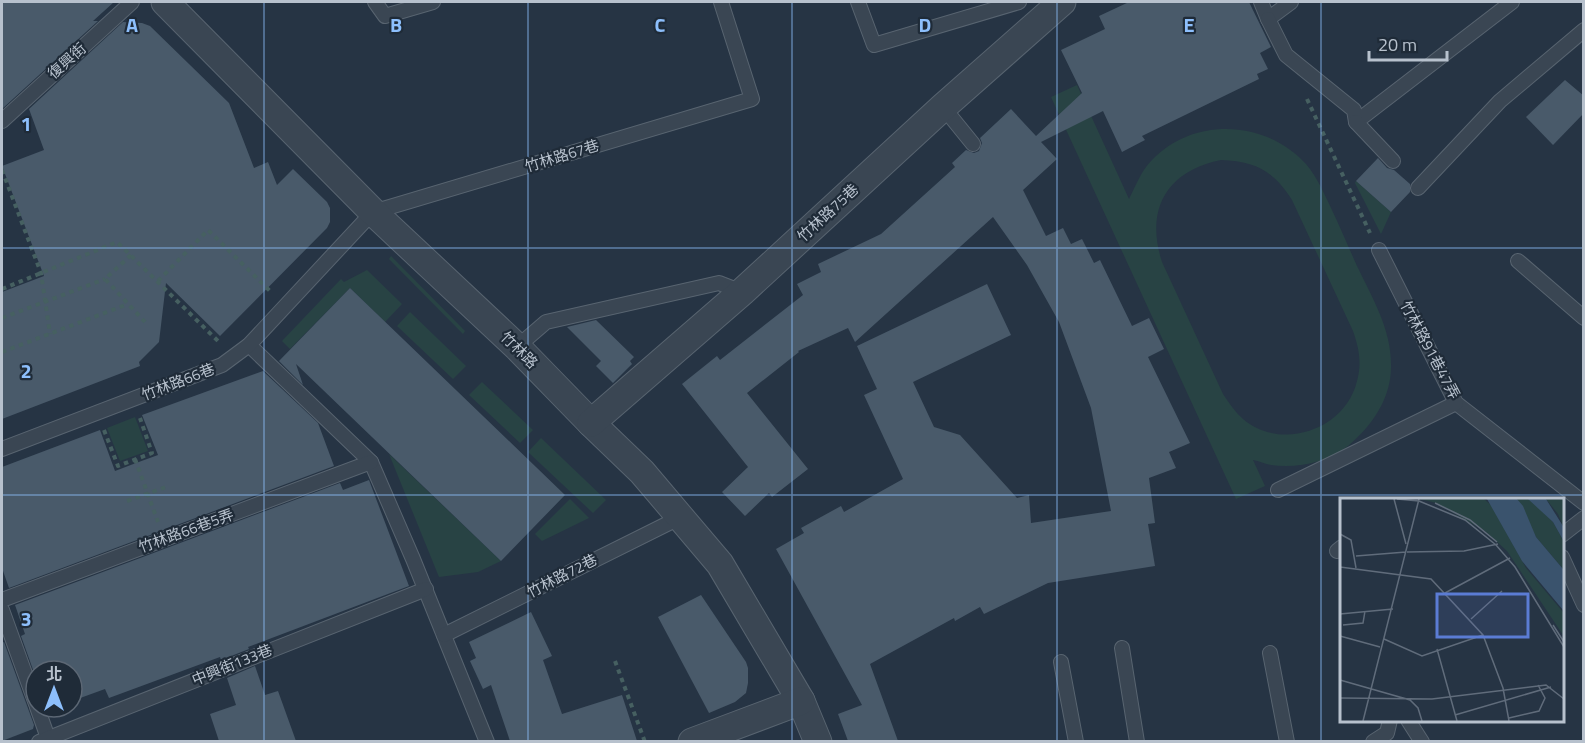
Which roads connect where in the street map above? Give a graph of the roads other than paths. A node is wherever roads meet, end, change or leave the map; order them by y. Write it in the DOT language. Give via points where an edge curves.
graph roads {
  1 [pos="132,2"];
  2 [pos="165,2"];
  3 [pos="375,2"];
  4 [pos="433,2"];
  5 [pos="721,2"];
  6 [pos="858,2"];
  7 [pos="1018,2"];
  8 [pos="1062,2"];
  9 [pos="1261,2"];
  10 [pos="1291,2"];
  11 [pos="1512,2"];
  12 [pos="1268,19"];
  13 [pos="1584,30"];
  14 [pos="943,108"];
  15 [pos="2,121"];
  16 [pos="1356,122"];
  17 [pos="972,144"];
  18 [pos="1393,161"];
  19 [pos="1418,188"];
  20 [pos="373,212"];
  21 [pos="1379,250"];
  22 [pos="1518,261"];
  23 [pos="742,292"];
  24 [pos="1584,318"];
  25 [pos="249,345"];
  26 [pos="517,347"];
  27 [pos="1456,403"];
  28 [pos="591,423"];
  29 [pos="2,449"];
  30 [pos="371,462"];
  31 [pos="1278,490"];
  32 [pos="1584,503"];
  33 [pos="681,517"];
  34 [pos="1584,518"];
  35 [pos="1564,534"];
  36 [pos="1564,559"];
  37 [pos="426,589"];
  38 [pos="2,600"];
  39 [pos="1584,605"];
  40 [pos="2,610"];
  41 [pos="444,635"];
  42 [pos="1122,648"];
  43 [pos="1270,653"];
  44 [pos="1061,662"];
  45 [pos="24,670"];
  46 [pos="801,701"];
  47 [pos="40,719"];
  48 [pos="1390,722"];
  49 [pos="1409,722"];
  50 [pos="44,740"];
  51 [pos="487,741"];
  52 [pos="692,741"];
  53 [pos="818,741"];
  54 [pos="1076,741"];
  55 [pos="1137,741"];
  56 [pos="1287,741"];
  57 [pos="1373,741"];
  58 [pos="1422,741"];
  1 -- 15 [label="lane, 復興街"];
  2 -- 20 [label="street, 竹林路"];
  3 -- 4 [label="lane" via="385,16"];
  5 -- 20 [label="lane, 竹林路67巷" via="752,99"];
  6 -- 7 [label="lane" via="874,45"];
  8 -- 14 [label="street, 竹林路75巷"];
  9 -- 12 [label="lane"];
  10 -- 12 [label="lane"];
  11 -- 16 [label="lane"];
  12 -- 16 [label="lane" via="1286,55 1354,110"];
  13 -- 19 [label="lane" via="1500,101"];
  14 -- 17 [label="lane"];
  14 -- 23 [label="street, 竹林路75巷"];
  16 -- 18 [label="lane"];
  20 -- 25 [label="lane, 竹林路66巷"];
  20 -- 26 [label="street, 竹林路"];
  21 -- 27 [label="lane, 竹林路91巷47弄"];
  22 -- 24 [label="lane"];
  23 -- 26 [label="lane" via="719,283 546,322"];
  23 -- 28 [label="street, 竹林路75巷"];
  25 -- 29 [label="lane, 竹林路66巷" via="222,365"];
  25 -- 30 [label="lane"];
  26 -- 28 [label="street, 竹林路"];
  27 -- 31 [label="lane"];
  27 -- 32 [label="lane, 竹林路91巷47弄"];
  28 -- 33 [label="street, 竹林路"];
  30 -- 37 [label="lane"];
  30 -- 38 [label="lane, 竹林路66巷5弄"];
  33 -- 41 [label="lane, 竹林路72巷"];
  33 -- 46 [label="street, 竹林路" via="720,564"];
  34 -- 35 [label="lane"];
  36 -- 39 [label="lane"];
  37 -- 41 [label="lane"];
  37 -- 50 [label="lane, 中興街133巷"];
  40 -- 45 [label="lane"];
  41 -- 51 [label="lane"];
  42 -- 55 [label="lane"];
  43 -- 56 [label="lane"];
  44 -- 54 [label="lane"];
  46 -- 52 [label="street"];
  46 -- 53 [label="street, 竹林路"];
  47 -- 50 [label="lane"];
  48 -- 57 [label="lane" via="1387,733"];
  49 -- 58 [label="lane"];
}
